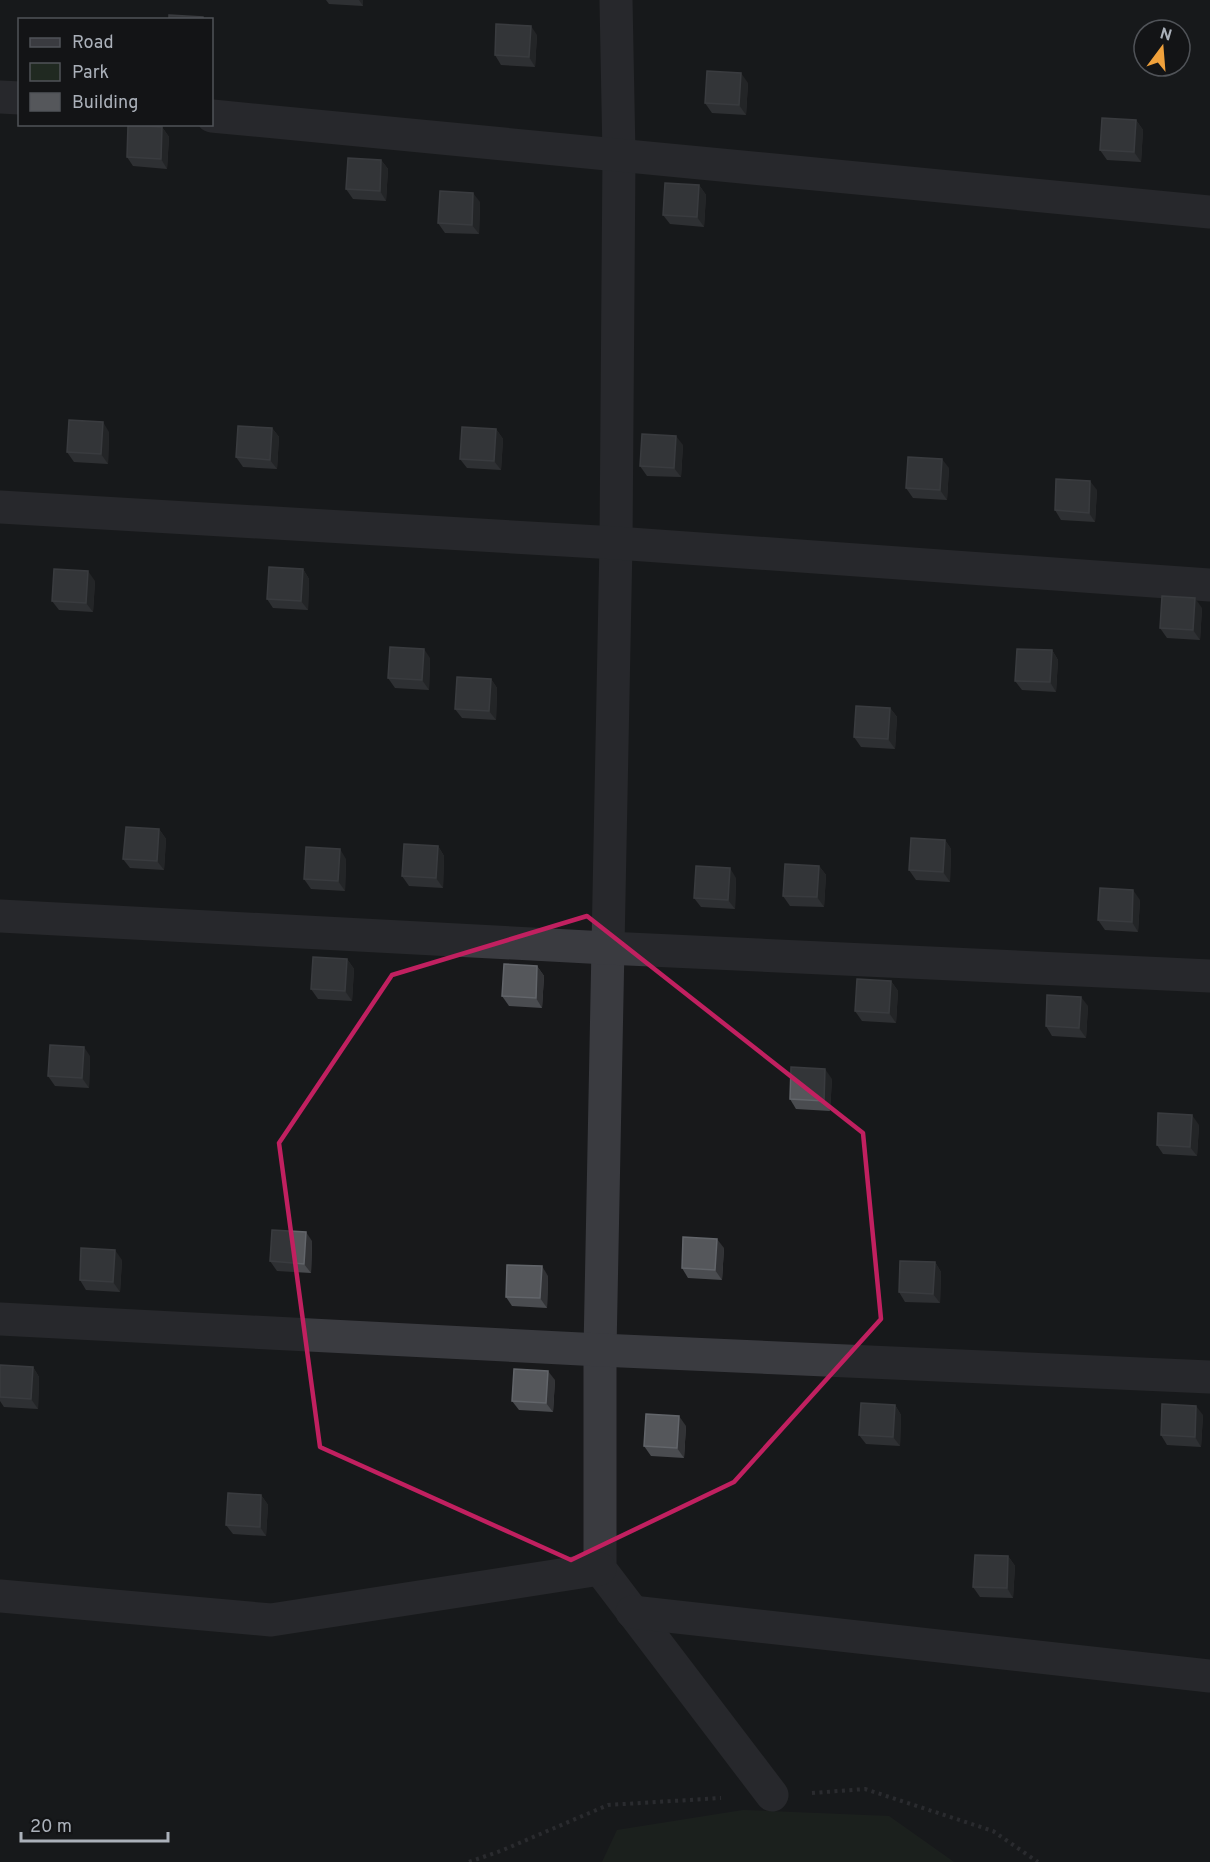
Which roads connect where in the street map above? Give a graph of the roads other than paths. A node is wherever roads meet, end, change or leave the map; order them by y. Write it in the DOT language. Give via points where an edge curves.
graph roads {
  1 [pos="616,0"];
  2 [pos="0,97"];
  3 [pos="18,99"];
  4 [pos="213,116"];
  5 [pos="619,155"];
  6 [pos="1210,212"];
  7 [pos="0,507"];
  8 [pos="616,543"];
  9 [pos="1210,585"];
  10 [pos="0,916"];
  11 [pos="607,948"];
  12 [pos="1210,976"];
  13 [pos="0,1319"];
  14 [pos="600,1350"];
  15 [pos="1210,1377"];
  16 [pos="600,1569"];
  17 [pos="0,1596"];
  18 [pos="632,1611"];
  19 [pos="1210,1676"];
  20 [pos="772,1795"];
  1 -- 5 [label="street"];
  2 -- 3 [label="street"];
  4 -- 5 [label="street"];
  5 -- 6 [label="street"];
  5 -- 8 [label="street"];
  7 -- 8 [label="street"];
  8 -- 9 [label="street"];
  8 -- 11 [label="street"];
  10 -- 11 [label="street"];
  11 -- 12 [label="street"];
  11 -- 14 [label="street"];
  13 -- 14 [label="street"];
  14 -- 15 [label="street"];
  14 -- 16 [label="street"];
  16 -- 17 [label="street" via="271,1620"];
  16 -- 18 [label="street"];
  18 -- 19 [label="street"];
  18 -- 20 [label="street"];
}
